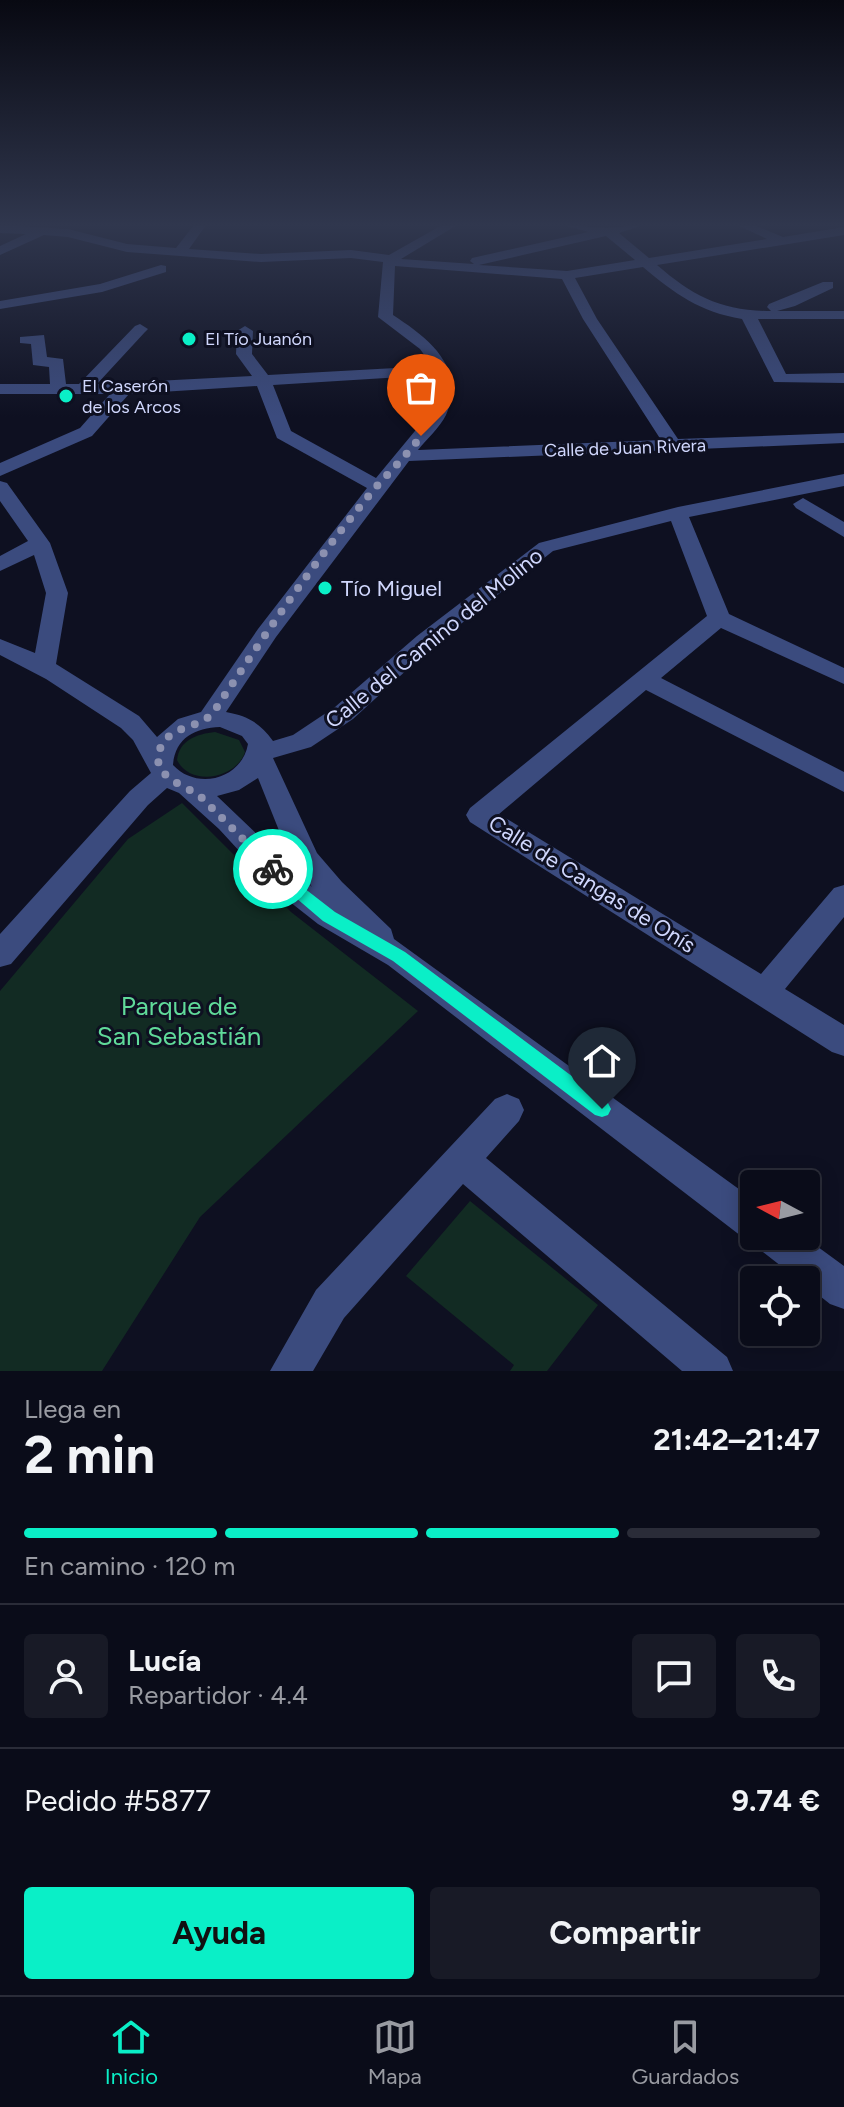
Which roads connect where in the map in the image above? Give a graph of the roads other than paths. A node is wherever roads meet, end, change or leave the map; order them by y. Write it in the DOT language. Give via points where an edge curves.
graph roads {
  1 [pos="96,289"];
  2 [pos="387,289"];
  3 [pos="574,289"];
  4 [pos="677,289"];
  5 [pos="820,289"];
  6 [pos="0,305"];
  7 [pos="711,306"];
  8 [pos="774,307"];
  9 [pos="844,308"];
  10 [pos="748,315"];
  11 [pos="844,315"];
  12 [pos="140,329"];
  13 [pos="245,331"];
  14 [pos="39,338"];
  15 [pos="442,370"];
  16 [pos="844,378"];
  17 [pos="264,382"];
  18 [pos="0,389"];
  19 [pos="58,389"];
  20 [pos="83,389"];
  21 [pos="124,389"];
  22 [pos="844,438"];
  23 [pos="674,447"];
  24 [pos="844,452"];
  25 [pos="406,456"];
  26 [pos="0,470"];
  27 [pos="842,480"];
  28 [pos="377,486"];
  29 [pos="0,487"];
  30 [pos="750,500"];
  31 [pos="803,504"];
  32 [pos="678,513"];
  33 [pos="843,530"];
  34 [pos="40,543"];
  35 [pos="0,565"];
  36 [pos="719,618"];
  37 [pos="0,646"];
  38 [pos="44,665"];
  39 [pos="844,677"];
  40 [pos="645,680"];
  41 [pos="209,719"];
  42 [pos="138,728"];
  43 [pos="178,730"];
  44 [pos="261,755"];
  45 [pos="171,775"];
  46 [pos="844,783"];
  47 [pos="844,896"];
  48 [pos="0,955"];
  49 [pos="399,956"];
  50 [pos="765,991"];
  51 [pos="844,1042"];
  52 [pos="507,1110"];
  53 [pos="462,1160"];
  54 [pos="740,1212"];
  55 [pos="791,1250"];
  56 [pos="844,1290"];
  57 [pos="290,1371"];
  58 [pos="713,1371"];
  1 -- 6 [label="street"];
  2 -- 15 [label="street" via="385,317 424,341"];
  3 -- 23 [label="street"];
  4 -- 7 [label="street"];
  5 -- 8 [label="street"];
  7 -- 8 [label="street"];
  7 -- 10 [label="street"];
  8 -- 9 [label="street"];
  10 -- 11 [label="street"];
  10 -- 16 [label="street" via="780,379"];
  12 -- 20 [label="street"];
  13 -- 17 [label="street" via="244,354"];
  14 -- 19 [label="street" via="39,362 57,362"];
  15 -- 17 [label="street"];
  15 -- 25 [label="street" via="444,392 437,415"];
  17 -- 21 [label="street"];
  17 -- 28 [label="street" via="283,434"];
  18 -- 19 [label="street"];
  19 -- 20 [label="street"];
  20 -- 21 [label="street"];
  21 -- 26 [label="street" via="86,432"];
  22 -- 23 [label="street, Calle de Juan Rivera"];
  23 -- 25 [label="street, Calle de Juan Rivera"];
  24 -- 27 [label="street"];
  25 -- 28 [label="street"];
  27 -- 30 [label="street"];
  27 -- 31 [label="street"];
  28 -- 41 [label="street"];
  29 -- 34 [label="street"];
  30 -- 31 [label="street"];
  30 -- 32 [label="street, Calle del Camino del Molino"];
  31 -- 33 [label="street"];
  32 -- 36 [label="street"];
  32 -- 44 [label="street, Calle del Camino del Molino" via="546,547 425,641 344,713 302,741"];
  34 -- 35 [label="street"];
  34 -- 38 [label="street" via="57,593"];
  36 -- 39 [label="street"];
  36 -- 40 [label="street, Calle de Cangas de Onís"];
  37 -- 38 [label="street"];
  38 -- 42 [label="street"];
  40 -- 46 [label="street"];
  40 -- 50 [label="street, Calle de Cangas de Onís" via="480,815"];
  41 -- 43 [label="street"];
  41 -- 44 [label="street" via="228,719 250,728 261,743"];
  42 -- 43 [label="street"];
  42 -- 45 [label="street"];
  43 -- 45 [label="street" via="159,752"];
  44 -- 45 [label="street" via="240,779 206,788"];
  44 -- 49 [label="street" via="307,861"];
  45 -- 48 [label="street" via="139,798"];
  45 -- 49 [label="street" via="229,822 286,883 329,916"];
  47 -- 50 [label="street"];
  49 -- 54 [label="street"];
  50 -- 51 [label="street, Calle de Cangas de Onís"];
  52 -- 53 [label="street"];
  53 -- 57 [label="street" via="330,1304"];
  53 -- 58 [label="street"];
  55 -- 56 [label="street"];
}
